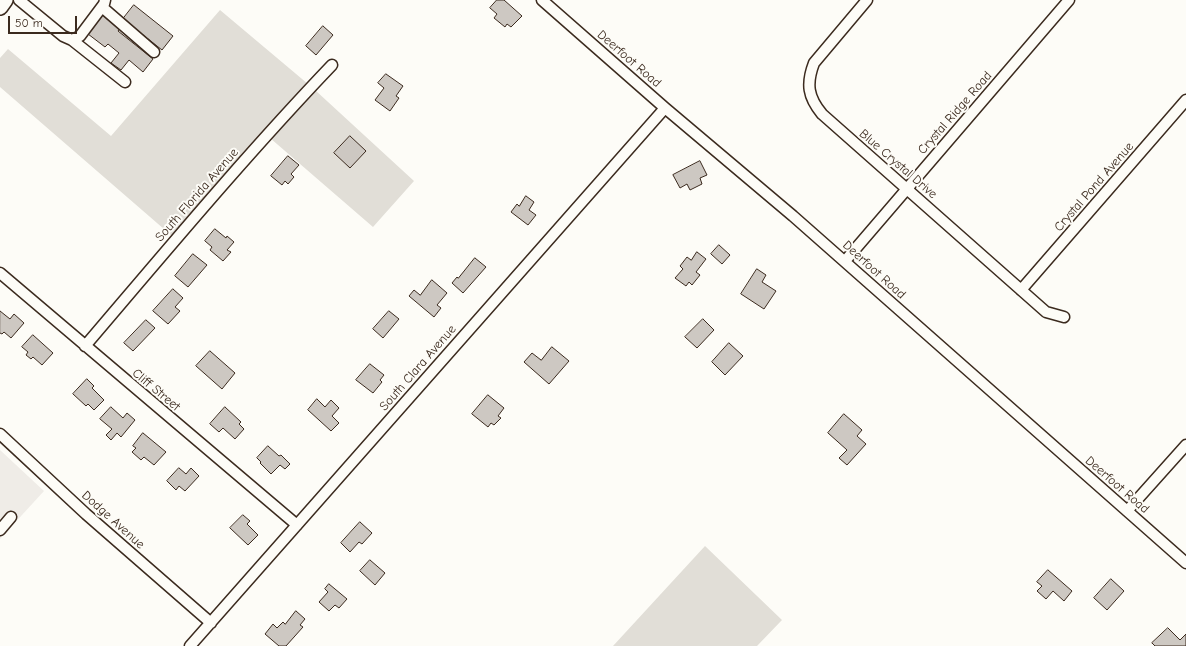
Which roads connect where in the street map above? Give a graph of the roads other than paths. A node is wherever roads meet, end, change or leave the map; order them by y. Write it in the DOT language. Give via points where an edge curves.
graph roads {
  1 [pos="5,0"];
  2 [pos="19,0"];
  3 [pos="542,0"];
  4 [pos="867,0"];
  5 [pos="1069,0"];
  6 [pos="104,3"];
  7 [pos="0,7"];
  8 [pos="72,40"];
  9 [pos="154,52"];
  10 [pos="332,65"];
  11 [pos="125,82"];
  12 [pos="1186,100"];
  13 [pos="665,108"];
  14 [pos="907,189"];
  15 [pos="845,261"];
  16 [pos="0,274"];
  17 [pos="1021,290"];
  18 [pos="1064,317"];
  19 [pos="85,346"];
  20 [pos="0,434"];
  21 [pos="1186,445"];
  22 [pos="1127,512"];
  23 [pos="11,517"];
  24 [pos="297,525"];
  25 [pos="0,530"];
  26 [pos="1186,564"];
  27 [pos="211,623"];
  28 [pos="190,646"];
  1 -- 7 [label="highway"];
  2 -- 8 [label="street" via="63,36"];
  3 -- 13 [label="street, Deerfoot Road"];
  4 -- 14 [label="street, Blue Crystal Drive" via="814,63 810,73 809,90 822,114"];
  5 -- 14 [label="street, Crystal Ridge Road"];
  6 -- 8 [label="street" via="80,36"];
  6 -- 9 [label="street"];
  8 -- 11 [label="street"];
  10 -- 19 [label="street, South Florida Avenue" via="267,134"];
  12 -- 17 [label="street, Crystal Pond Avenue"];
  13 -- 15 [label="street, Deerfoot Road"];
  13 -- 24 [label="street, South Clara Avenue"];
  14 -- 15 [label="street, Crystal Ridge Road"];
  14 -- 17 [label="street, Blue Crystal Drive"];
  15 -- 22 [label="street, Deerfoot Road"];
  16 -- 19 [label="street, Cliff Street"];
  17 -- 18 [label="street, Blue Crystal Drive" via="1046,312"];
  19 -- 24 [label="street, Cliff Street"];
  20 -- 27 [label="street, Dodge Avenue" via="86,514"];
  21 -- 22 [label="street"];
  22 -- 26 [label="street, Deerfoot Road"];
  23 -- 25 [label="street"];
  24 -- 27 [label="street, South Clara Avenue"];
  27 -- 28 [label="street, South Clara Avenue"];
}
